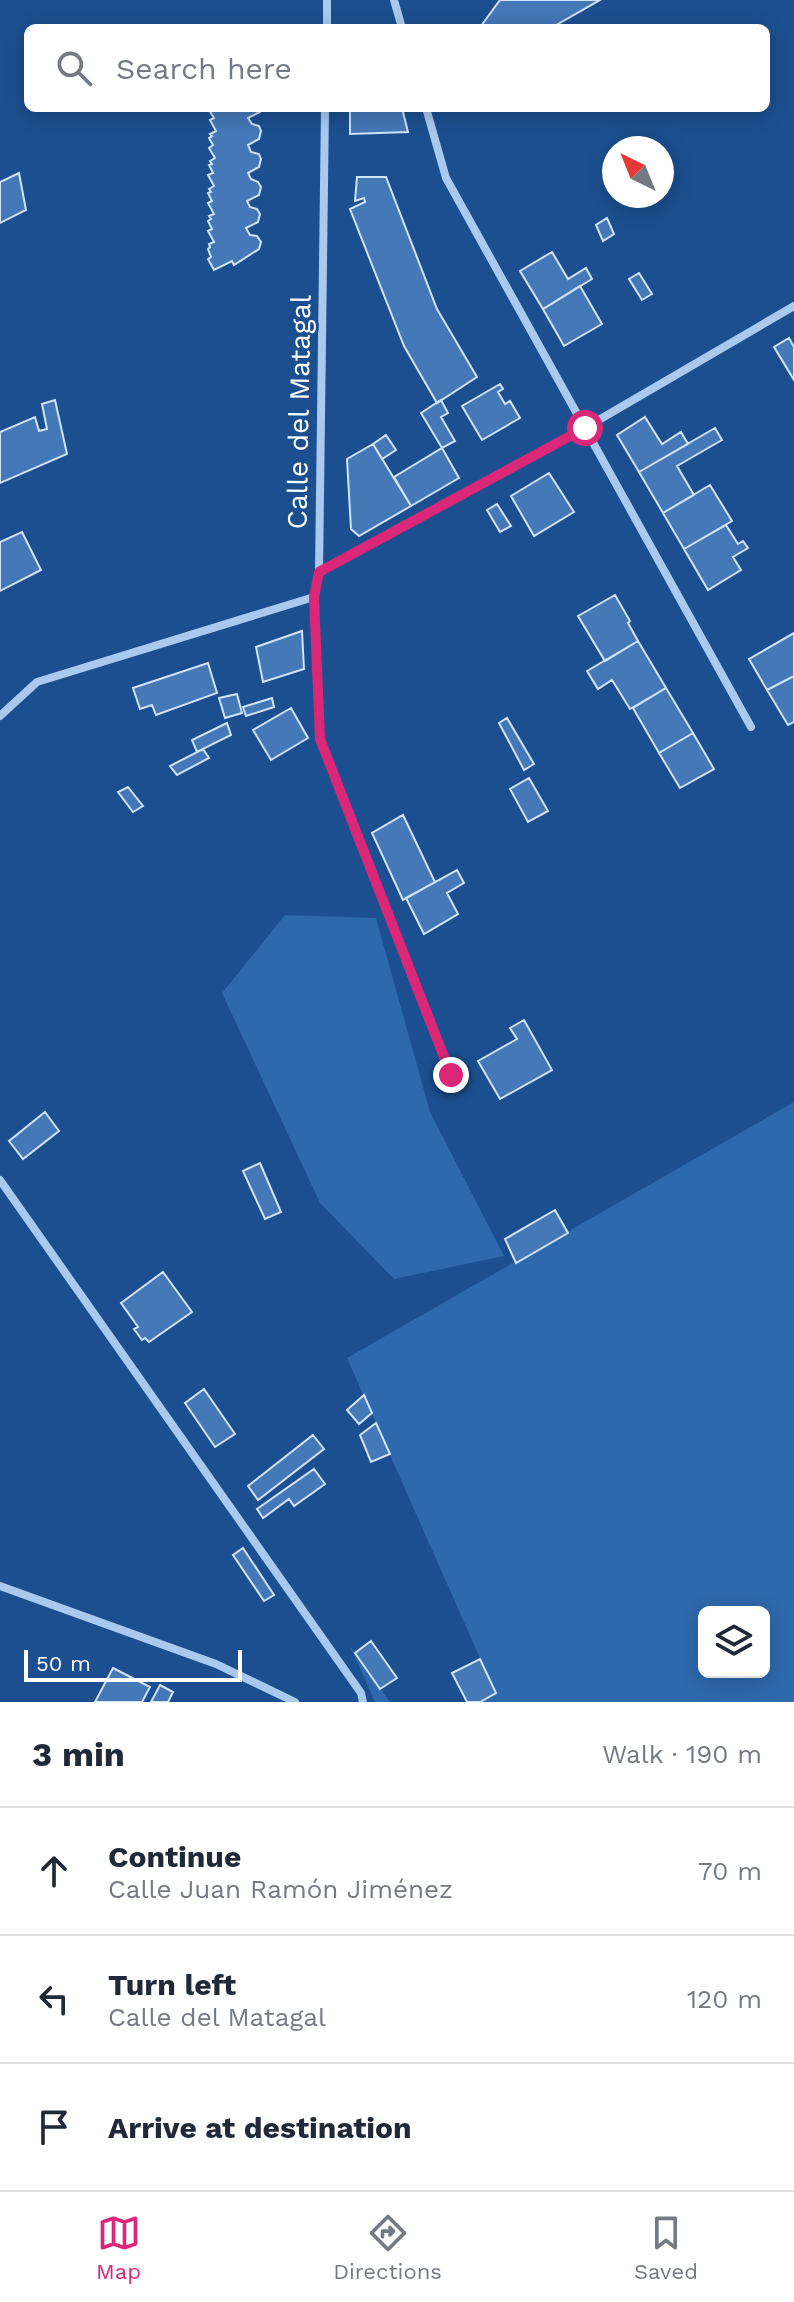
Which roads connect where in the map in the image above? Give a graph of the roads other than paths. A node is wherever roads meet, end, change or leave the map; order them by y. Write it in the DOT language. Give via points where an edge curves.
graph roads {
  1 [pos="327,0"];
  2 [pos="394,0"];
  3 [pos="327,24"];
  4 [pos="401,24"];
  5 [pos="325,112"];
  6 [pos="427,112"];
  7 [pos="794,306"];
  8 [pos="585,428"];
  9 [pos="319,572"];
  10 [pos="314,597"];
  11 [pos="0,716"];
  12 [pos="751,727"];
  13 [pos="451,1075"];
  14 [pos="0,1180"];
  15 [pos="0,1586"];
  16 [pos="295,1702"];
  17 [pos="363,1702"];
  1 -- 3 [label="street"];
  2 -- 4 [label="street"];
  5 -- 9 [label="street, Calle del Matagal"];
  6 -- 8 [label="street" via="446,178"];
  7 -- 8 [label="street"];
  8 -- 9 [label="street"];
  8 -- 12 [label="street"];
  9 -- 10 [label="street, Calle del Matagal"];
  10 -- 11 [label="street" via="37,682"];
  10 -- 13 [label="street, Calle del Matagal" via="320,739"];
  14 -- 17 [label="street"];
  15 -- 16 [label="street" via="216,1664"];
}
